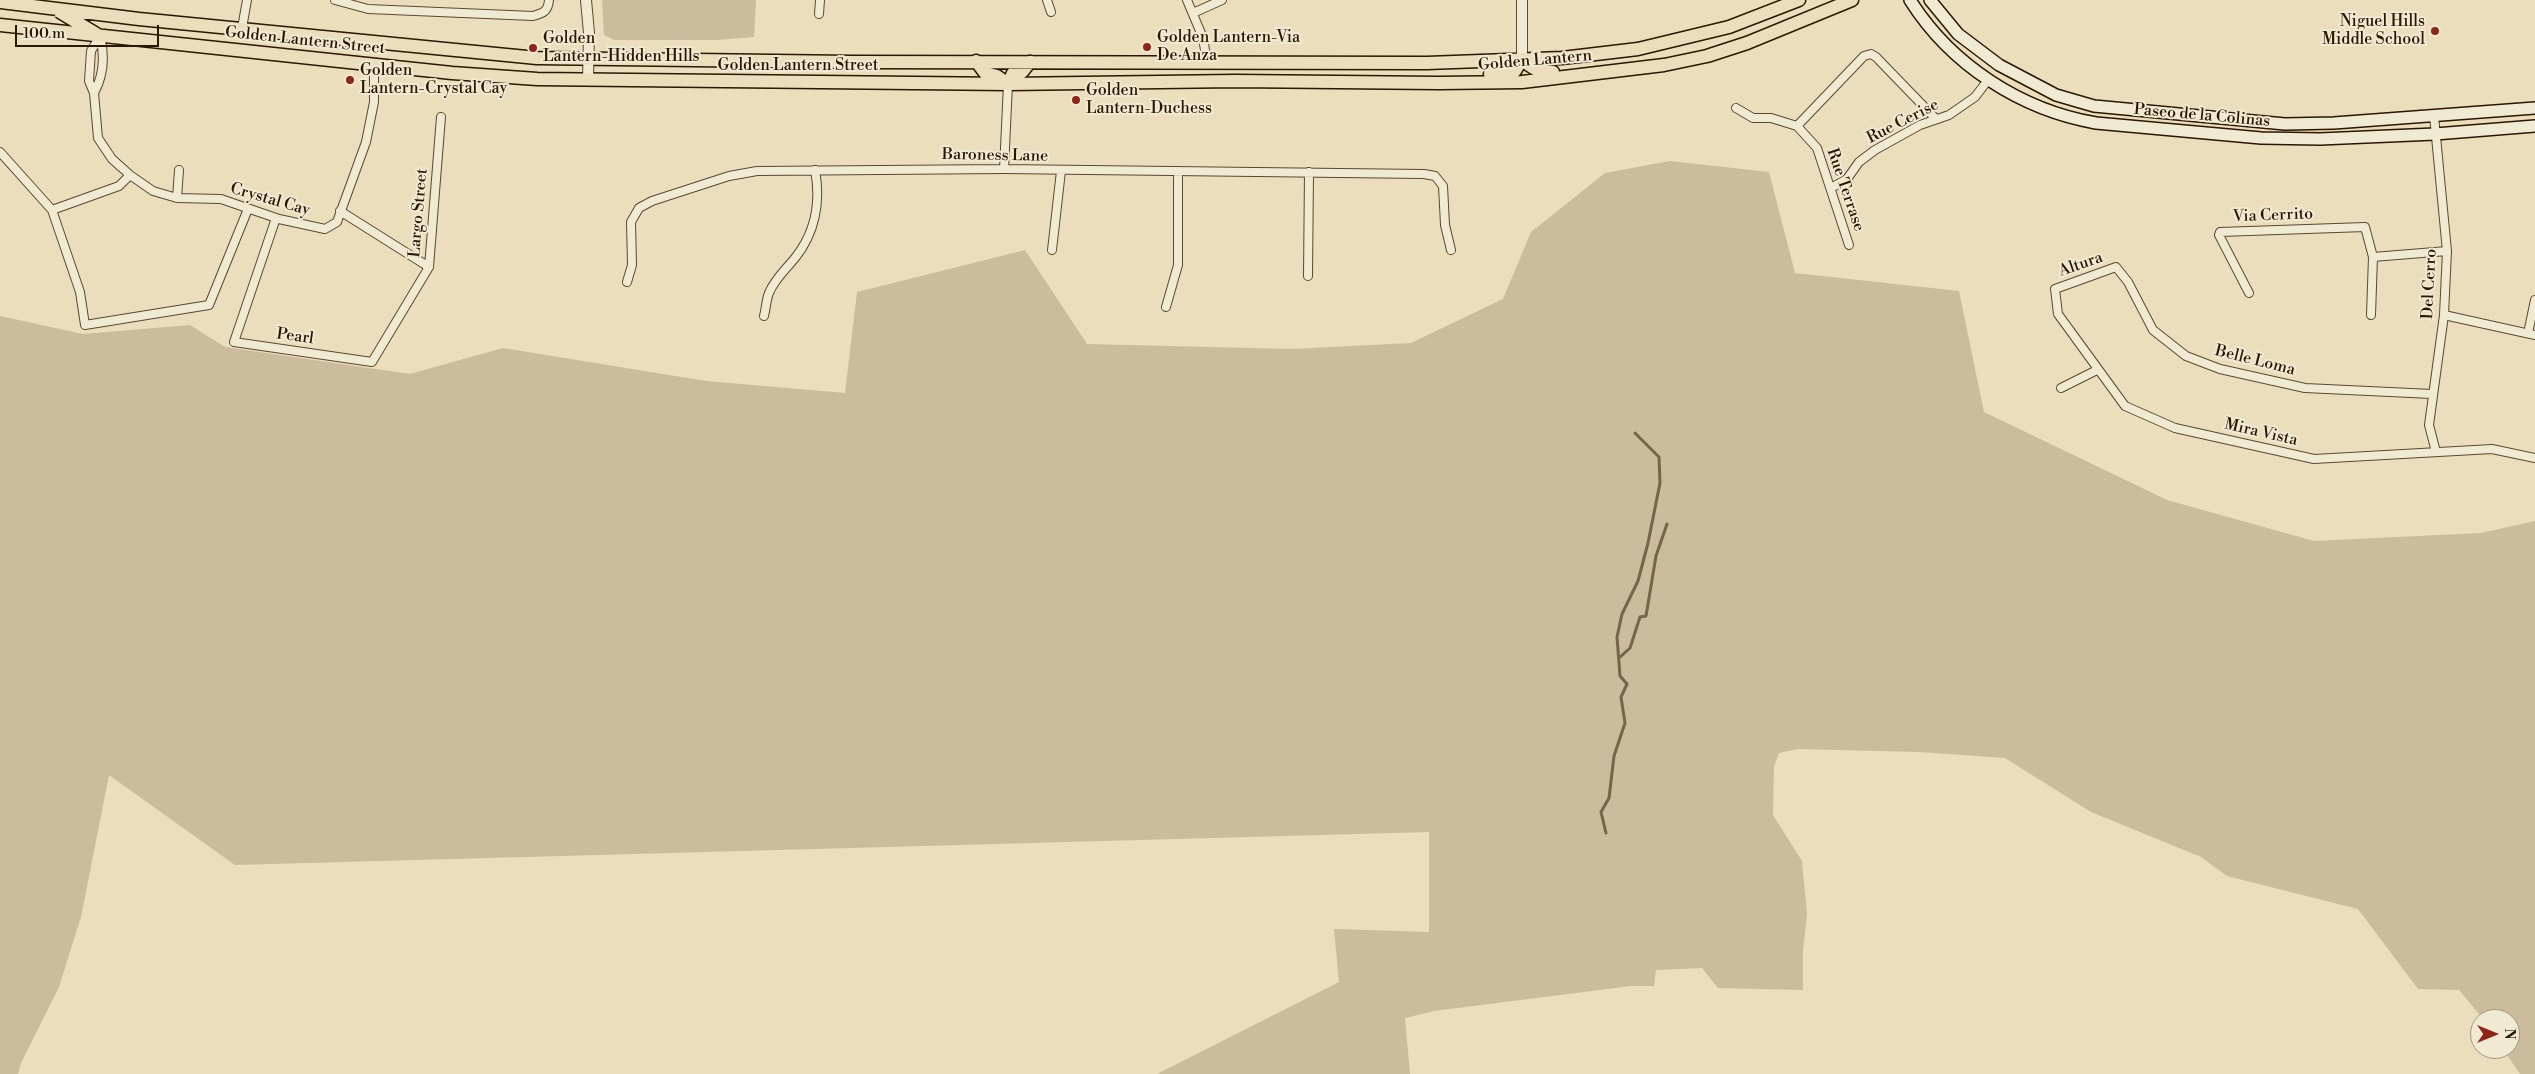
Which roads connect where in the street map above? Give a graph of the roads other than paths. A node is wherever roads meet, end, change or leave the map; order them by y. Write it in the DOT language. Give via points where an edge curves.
graph roads {
  1 [pos="247,0"];
  2 [pos="335,0"];
  3 [pos="549,0"];
  4 [pos="586,0"];
  5 [pos="820,0"];
  6 [pos="1047,0"];
  7 [pos="1187,0"];
  8 [pos="1222,0"];
  9 [pos="1522,0"];
  10 [pos="1799,0"];
  11 [pos="1852,0"];
  12 [pos="1910,0"];
  13 [pos="1930,0"];
  14 [pos="0,2"];
  15 [pos="56,10"];
  16 [pos="1051,12"];
  17 [pos="1193,13"];
  18 [pos="819,14"];
  19 [pos="139,20"];
  20 [pos="0,25"];
  21 [pos="242,28"];
  22 [pos="100,36"];
  23 [pos="589,59"];
  24 [pos="1522,59"];
  25 [pos="976,61"];
  26 [pos="1030,62"];
  27 [pos="1207,62"];
  28 [pos="374,65"];
  29 [pos="1999,65"];
  30 [pos="1608,71"];
  31 [pos="588,80"];
  32 [pos="1988,80"];
  33 [pos="1235,81"];
  34 [pos="1188,83"];
  35 [pos="1208,83"];
  36 [pos="1439,83"];
  37 [pos="1008,84"];
  38 [pos="94,93"];
  39 [pos="1736,108"];
  40 [pos="2535,108"];
  41 [pos="441,116"];
  42 [pos="2434,116"];
  43 [pos="1936,119"];
  44 [pos="1797,126"];
  45 [pos="2535,126"];
  46 [pos="2435,134"];
  47 [pos="0,152"];
  48 [pos="1004,169"];
  49 [pos="179,170"];
  50 [pos="815,170"];
  51 [pos="1061,171"];
  52 [pos="1178,172"];
  53 [pos="1309,172"];
  54 [pos="130,176"];
  55 [pos="1831,188"];
  56 [pos="177,198"];
  57 [pos="248,209"];
  58 [pos="52,210"];
  59 [pos="340,211"];
  60 [pos="276,218"];
  61 [pos="1849,245"];
  62 [pos="1052,250"];
  63 [pos="1451,250"];
  64 [pos="2447,251"];
  65 [pos="2373,257"];
  66 [pos="2116,267"];
  67 [pos="429,268"];
  68 [pos="1308,276"];
  69 [pos="627,282"];
  70 [pos="2055,289"];
  71 [pos="2249,293"];
  72 [pos="2535,300"];
  73 [pos="1166,307"];
  74 [pos="2371,315"];
  75 [pos="2444,315"];
  76 [pos="764,316"];
  77 [pos="2531,334"];
  78 [pos="2097,370"];
  79 [pos="2061,388"];
  80 [pos="2432,394"];
  81 [pos="2436,452"];
  82 [pos="2535,458"];
  1 -- 21 [label="street"];
  2 -- 3 [label="street" via="368,9 533,16 542,14 548,8"];
  4 -- 23 [label="street"];
  5 -- 18 [label="street"];
  6 -- 16 [label="street"];
  7 -- 17 [label="street"];
  8 -- 17 [label="street"];
  9 -- 24 [label="street"];
  10 -- 24 [label="main road, Golden Lantern" via="1729,27 1638,49"];
  11 -- 30 [label="main road, Golden Lantern" via="1769,36 1707,56"];
  12 -- 32 [label="main road, Paseo de la Colinas" via="1922,19 1961,60"];
  13 -- 29 [label="main road, Paseo de la Colinas" via="1958,34"];
  14 -- 15 [label="main road, Golden Lantern Street"];
  15 -- 19 [label="main road, Golden Lantern Street"];
  15 -- 22 [label="main road"];
  17 -- 27 [label="street" via="1203,38"];
  19 -- 21 [label="main road, Golden Lantern Street"];
  19 -- 22 [label="main road" via="110,28"];
  20 -- 22 [label="main road, Golden Lantern Street"];
  21 -- 23 [label="main road, Golden Lantern Street" via="509,56"];
  22 -- 28 [label="main road, Golden Lantern Street"];
  22 -- 38 [label="street, Crystal Cay" via="104,52 101,81"];
  22 -- 38 [label="street, Crystal Cay" via="91,51 89,81"];
  23 -- 25 [label="main road, Golden Lantern Street"];
  23 -- 31 [label="street"];
  24 -- 27 [label="main road, Golden Lantern" via="1427,63"];
  24 -- 30 [label="main road" via="1530,68 1540,72"];
  24 -- 36 [label="main road" via="1515,71 1448,77"];
  25 -- 26 [label="main road, Golden Lantern Street"];
  25 -- 37 [label="main road" via="985,73"];
  26 -- 27 [label="main road, Golden Lantern Street"];
  26 -- 37 [label="main road" via="1022,72 1013,73"];
  27 -- 33 [label="main road" via="1232,74"];
  27 -- 34 [label="main road" via="1199,72 1191,75"];
  28 -- 31 [label="main road, Golden Lantern Street" via="537,79"];
  28 -- 59 [label="street, Crystal Cay" via="374,102 366,142"];
  29 -- 32 [label="main road"];
  29 -- 42 [label="main road, Paseo de la Colinas" via="2056,95 2081,103 2123,109 2285,124"];
  30 -- 36 [label="main road, Golden Lantern" via="1522,82"];
  31 -- 37 [label="main road, Golden Lantern Street"];
  32 -- 43 [label="street, Rue Cerise" via="1975,97 1949,115"];
  32 -- 46 [label="main road, Paseo de la Colinas" via="2052,112 2096,123 2289,138"];
  33 -- 35 [label="main road, Golden Lantern"];
  33 -- 36 [label="main road, Golden Lantern"];
  34 -- 35 [label="main road, Golden Lantern Street"];
  34 -- 37 [label="main road, Golden Lantern Street"];
  37 -- 48 [label="street"];
  38 -- 54 [label="street, Crystal Cay" via="98,138 112,159"];
  39 -- 44 [label="street" via="1753,118 1771,118"];
  40 -- 42 [label="main road, Paseo de la Colinas"];
  41 -- 67 [label="street, Largo Street"];
  42 -- 46 [label="street, Del Cerro"];
  43 -- 44 [label="street" via="1870,54 1864,56"];
  43 -- 55 [label="street, Rue Cerise" via="1875,150 1859,162 1847,179"];
  44 -- 55 [label="street, Rue Terrase" via="1817,148"];
  45 -- 46 [label="main road, Paseo de la Colinas"];
  46 -- 64 [label="street, Del Cerro"];
  47 -- 58 [label="street"];
  48 -- 50 [label="street, Baroness Lane"];
  48 -- 51 [label="street, Baroness Lane"];
  49 -- 56 [label="street"];
  50 -- 69 [label="street, Baroness Lane" via="739,174 645,203 630,222 632,261"];
  50 -- 76 [label="street" via="819,190 812,227 804,247 775,282"];
  51 -- 52 [label="street, Baroness Lane"];
  51 -- 62 [label="street"];
  52 -- 53 [label="street, Baroness Lane"];
  52 -- 73 [label="street" via="1178,265"];
  53 -- 63 [label="street, Baroness Lane" via="1402,172 1435,176 1443,186 1445,225"];
  53 -- 68 [label="street"];
  54 -- 56 [label="street, Crystal Cay" via="154,191"];
  54 -- 58 [label="street" via="119,186"];
  55 -- 61 [label="street, Rue Terrase"];
  56 -- 57 [label="street, Crystal Cay" via="221,200"];
  57 -- 58 [label="street" via="209,305 85,325 80,292"];
  57 -- 60 [label="street, Crystal Cay"];
  59 -- 60 [label="street, Crystal Cay" via="337,222 325,229"];
  59 -- 67 [label="street, Largo Street"];
  60 -- 67 [label="street, Pearl" via="234,342 372,362"];
  64 -- 65 [label="street"];
  64 -- 75 [label="street, Del Cerro"];
  65 -- 71 [label="street, Via Cerrito" via="2365,227 2220,232"];
  65 -- 74 [label="street"];
  66 -- 70 [label="street, Altura"];
  66 -- 80 [label="street, Belle Loma" via="2128,282 2153,330 2186,356 2220,369 2305,388"];
  70 -- 78 [label="street, Mira Vista" via="2058,314"];
  72 -- 77 [label="street"];
  75 -- 77 [label="street"];
  75 -- 80 [label="street, Del Cerro"];
  78 -- 79 [label="street"];
  78 -- 81 [label="street, Mira Vista" via="2125,406 2176,428 2314,459"];
  80 -- 81 [label="street, Del Cerro" via="2429,425"];
  81 -- 82 [label="street, Mira Vista" via="2492,449"];
}
